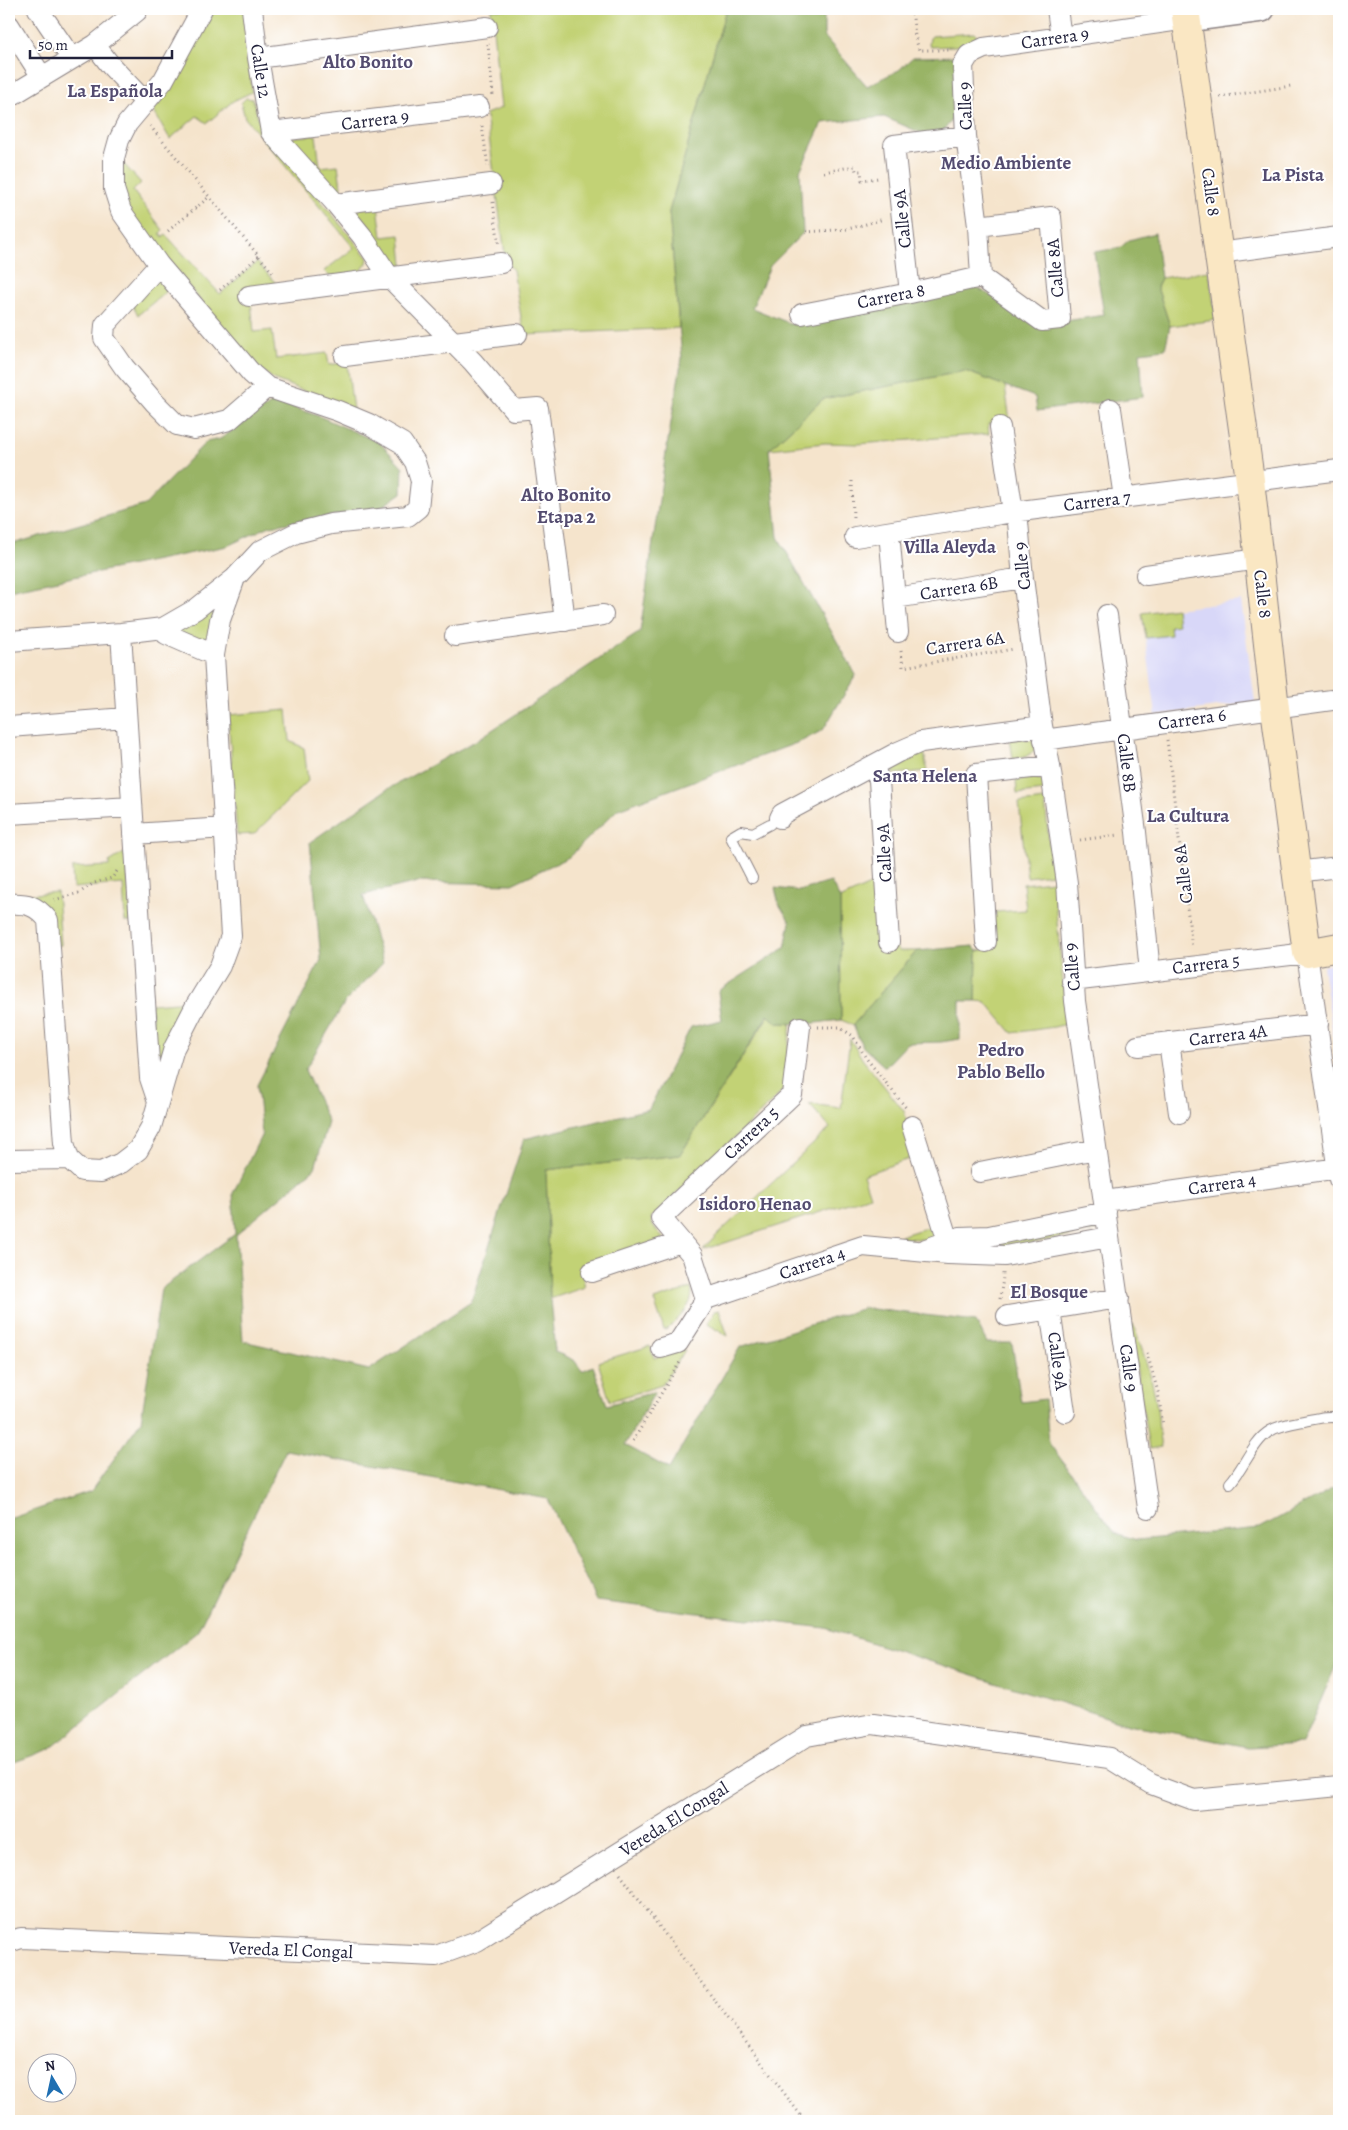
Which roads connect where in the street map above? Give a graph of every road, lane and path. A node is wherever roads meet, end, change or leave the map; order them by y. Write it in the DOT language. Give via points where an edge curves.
graph roads {
  1 [pos="38,9"];
  2 [pos="202,9"];
  3 [pos="252,9"];
  4 [pos="912,9"];
  5 [pos="1057,9"];
  6 [pos="1262,9"];
  7 [pos="136,10"];
  8 [pos="1186,14"];
  9 [pos="9,26"];
  10 [pos="487,27"];
  11 [pos="1061,37"];
  12 [pos="95,45"];
  13 [pos="969,55"];
  14 [pos="258,58"];
  15 [pos="72,59"];
  16 [pos="42,77"];
  17 [pos="1291,86"];
  18 [pos="9,97"];
  19 [pos="1198,100"];
  20 [pos="145,102"];
  21 [pos="479,107"];
  22 [pos="271,132"];
  23 [pos="966,136"];
  24 [pos="824,172"];
  25 [pos="897,174"];
  26 [pos="491,184"];
  27 [pos="209,197"];
  28 [pos="336,204"];
  29 [pos="901,215"];
  30 [pos="978,226"];
  31 [pos="168,231"];
  32 [pos="806,232"];
  33 [pos="1339,237"];
  34 [pos="1219,253"];
  35 [pos="259,256"];
  36 [pos="501,263"];
  37 [pos="159,265"];
  38 [pos="981,277"];
  39 [pos="390,278"];
  40 [pos="220,290"];
  41 [pos="288,291"];
  42 [pos="910,293"];
  43 [pos="249,296"];
  44 [pos="802,314"];
  45 [pos="517,334"];
  46 [pos="454,342"];
  47 [pos="345,356"];
  48 [pos="267,386"];
  49 [pos="1111,409"];
  50 [pos="1000,427"];
  51 [pos="1339,470"];
  52 [pos="1250,480"];
  53 [pos="852,481"];
  54 [pos="1124,498"];
  55 [pos="1013,512"];
  56 [pos="888,532"];
  57 [pos="855,537"];
  58 [pos="1258,559"];
  59 [pos="1146,575"];
  60 [pos="235,578"];
  61 [pos="1023,578"];
  62 [pos="896,598"];
  63 [pos="603,615"];
  64 [pos="1107,615"];
  65 [pos="565,621"];
  66 [pos="164,628"];
  67 [pos="898,632"];
  68 [pos="121,633"];
  69 [pos="455,636"];
  70 [pos="9,641"];
  71 [pos="1032,646"];
  72 [pos="214,655"];
  73 [pos="903,667"];
  74 [pos="1339,699"];
  75 [pos="1276,708"];
  76 [pos="126,718"];
  77 [pos="1165,722"];
  78 [pos="9,727"];
  79 [pos="1123,728"];
  80 [pos="1043,733"];
  81 [pos="873,766"];
  82 [pos="1050,766"];
  83 [pos="132,807"];
  84 [pos="9,814"];
  85 [pos="775,821"];
  86 [pos="225,828"];
  87 [pos="1136,832"];
  88 [pos="134,841"];
  89 [pos="1061,842"];
  90 [pos="1339,867"];
  91 [pos="1296,872"];
  92 [pos="752,878"];
  93 [pos="9,904"];
  94 [pos="40,909"];
  95 [pos="889,942"];
  96 [pos="986,942"];
  97 [pos="1339,947"];
  98 [pos="1307,953"];
  99 [pos="1194,966"];
  100 [pos="1150,972"];
  101 [pos="1072,981"];
  102 [pos="1318,1024"];
  103 [pos="800,1027"];
  104 [pos="1169,1042"];
  105 [pos="1138,1046"];
  106 [pos="158,1102"];
  107 [pos="1179,1113"];
  108 [pos="912,1126"];
  109 [pos="1096,1149"];
  110 [pos="69,1159"];
  111 [pos="9,1160"];
  112 [pos="980,1172"];
  113 [pos="1339,1172"];
  114 [pos="1106,1207"];
  115 [pos="1109,1237"];
  116 [pos="948,1241"];
  117 [pos="682,1242"];
  118 [pos="922,1251"];
  119 [pos="1006,1256"];
  120 [pos="592,1272"];
  121 [pos="1119,1298"];
  122 [pos="706,1299"];
  123 [pos="1050,1310"];
  124 [pos="1007,1316"];
  125 [pos="669,1346"];
  126 [pos="1066,1412"];
  127 [pos="1339,1418"];
  128 [pos="633,1441"];
  129 [pos="1230,1483"];
  130 [pos="1148,1508"];
  131 [pos="1339,1786"];
  132 [pos="609,1859"];
  133 [pos="9,1942"];
  134 [pos="805,2121"];
  1 -- 15 [label="street"];
  2 -- 20 [label="street" via="163,81"];
  3 -- 14 [label="street, Calle 12"];
  4 -- 13 [label="path" via="919,50 955,50"];
  5 -- 11 [label="street"];
  6 -- 8 [label="street, Carrera 9"];
  7 -- 12 [label="street"];
  8 -- 11 [label="street, Carrera 9"];
  8 -- 19 [label="main road, Calle 8"];
  9 -- 16 [label="street"];
  10 -- 14 [label="street"];
  10 -- 21 [label="path" via="494,105"];
  11 -- 13 [label="street, Carrera 9" via="984,48"];
  12 -- 15 [label="street"];
  12 -- 20 [label="street"];
  13 -- 23 [label="street, Calle 9" via="963,65"];
  14 -- 22 [label="street, Calle 12"];
  15 -- 16 [label="street"];
  16 -- 18 [label="street"];
  17 -- 19 [label="path"];
  19 -- 34 [label="main road, Calle 8"];
  20 -- 27 [label="path" via="148,124"];
  20 -- 37 [label="street" via="119,140 114,158 114,188 121,211"];
  21 -- 22 [label="street, Carrera 9"];
  21 -- 26 [label="path"];
  22 -- 28 [label="street"];
  23 -- 25 [label="street, Calle 9A" via="894,145"];
  23 -- 30 [label="street, Calle 9"];
  24 -- 25 [label="path" via="855,166 856,171 861,171 862,180"];
  25 -- 29 [label="street, Calle 9A"];
  26 -- 28 [label="street"];
  26 -- 36 [label="path"];
  27 -- 31 [label="path"];
  27 -- 35 [label="path"];
  28 -- 39 [label="street"];
  29 -- 32 [label="path" via="848,229"];
  29 -- 42 [label="street, Calle 9A"];
  30 -- 38 [label="street, Calle 9"];
  30 -- 38 [label="street, Calle 8A" via="1051,217 1060,318 1042,321"];
  33 -- 34 [label="street"];
  34 -- 52 [label="main road, Calle 8"];
  35 -- 40 [label="path"];
  35 -- 41 [label="path"];
  36 -- 39 [label="street"];
  37 -- 48 [label="street" via="252,374"];
  37 -- 48 [label="street" via="105,325 104,338 155,403 177,425 194,429 229,420"];
  38 -- 42 [label="street, Carrera 8"];
  39 -- 41 [label="street"];
  39 -- 46 [label="street"];
  41 -- 43 [label="street"];
  42 -- 44 [label="street, Carrera 8"];
  45 -- 46 [label="street"];
  46 -- 47 [label="street"];
  46 -- 65 [label="street" via="514,410 538,408"];
  48 -- 60 [label="street" via="369,424 402,443 415,462 421,482 418,508 408,516 331,524 296,532 260,550"];
  49 -- 54 [label="street"];
  50 -- 55 [label="street, Calle 9"];
  51 -- 52 [label="street, Carrera 7"];
  52 -- 54 [label="street, Carrera 7"];
  52 -- 58 [label="main road, Calle 8"];
  53 -- 57 [label="path"];
  54 -- 55 [label="street, Carrera 7"];
  55 -- 56 [label="street, Carrera 7"];
  55 -- 61 [label="street, Calle 9" via="1018,522"];
  56 -- 57 [label="street, Carrera 7"];
  56 -- 62 [label="street"];
  58 -- 59 [label="street"];
  58 -- 75 [label="main road, Calle 8"];
  60 -- 66 [label="street" via="196,609"];
  60 -- 72 [label="street" via="220,620"];
  61 -- 62 [label="street, Carrera 6B"];
  61 -- 71 [label="street, Calle 9"];
  62 -- 67 [label="street"];
  63 -- 65 [label="street"];
  64 -- 79 [label="street, Calle 8B"];
  65 -- 69 [label="street"];
  66 -- 68 [label="street"];
  66 -- 72 [label="street" via="166,634"];
  68 -- 70 [label="street"];
  68 -- 76 [label="street"];
  71 -- 73 [label="path, Carrera 6A"];
  71 -- 80 [label="street, Calle 9"];
  72 -- 86 [label="street"];
  74 -- 75 [label="street, Carrera 6"];
  75 -- 77 [label="street, Carrera 6"];
  75 -- 91 [label="main road, Calle 8"];
  76 -- 78 [label="street"];
  76 -- 83 [label="street"];
  77 -- 79 [label="street, Carrera 6"];
  77 -- 99 [label="path, Calle 8A"];
  79 -- 80 [label="street, Carrera 6"];
  79 -- 87 [label="street, Calle 8B"];
  80 -- 81 [label="street, Carrera 6" via="921,742"];
  80 -- 82 [label="street, Calle 9"];
  81 -- 85 [label="street, Carrera 6" via="782,814"];
  81 -- 95 [label="street, Calle 9A" via="879,780"];
  82 -- 89 [label="street, Calle 9"];
  82 -- 96 [label="street" via="976,774"];
  83 -- 84 [label="street"];
  83 -- 88 [label="street"];
  85 -- 92 [label="lane" via="753,833 741,831 731,836"];
  86 -- 88 [label="street"];
  86 -- 106 [label="street" via="231,936 220,966 174,1048"];
  87 -- 89 [label="path"];
  87 -- 100 [label="street, Calle 8B"];
  88 -- 94 [label="path" via="112,878 56,899"];
  88 -- 106 [label="street" via="150,1078"];
  89 -- 101 [label="street, Calle 9" via="1067,883"];
  90 -- 91 [label="street"];
  91 -- 98 [label="main road, Calle 8"];
  93 -- 94 [label="street" via="23,903"];
  94 -- 110 [label="street" via="48,920 64,1143"];
  97 -- 98 [label="main road, Carrera 5"];
  98 -- 99 [label="street, Carrera 5"];
  98 -- 102 [label="street, Calle 8"];
  99 -- 100 [label="street, Carrera 5"];
  100 -- 101 [label="street, Carrera 5"];
  101 -- 109 [label="street, Calle 9"];
  102 -- 104 [label="street, Carrera 4A"];
  102 -- 113 [label="street, Calle 8"];
  103 -- 108 [label="path" via="839,1028 853,1036 866,1058 907,1108"];
  103 -- 117 [label="street, Carrera 5" via="792,1096 661,1218"];
  104 -- 105 [label="street, Carrera 4A"];
  104 -- 107 [label="street"];
  106 -- 110 [label="street" via="152,1128 138,1150 121,1163 101,1172 82,1171"];
  108 -- 116 [label="street"];
  109 -- 112 [label="street"];
  109 -- 114 [label="street, Calle 9"];
  110 -- 111 [label="street"];
  113 -- 114 [label="street, Carrera 4"];
  114 -- 115 [label="street, Calle 9"];
  114 -- 116 [label="street, Carrera 4" via="989,1236 960,1237"];
  115 -- 119 [label="street, Carrera 4"];
  115 -- 121 [label="street, Calle 9"];
  116 -- 118 [label="street, Carrera 4"];
  117 -- 120 [label="street"];
  117 -- 122 [label="street" via="692,1255"];
  118 -- 119 [label="street, Carrera 4"];
  118 -- 122 [label="street, Carrera 4" via="863,1246"];
  119 -- 124 [label="path" via="1002,1264 1000,1312"];
  121 -- 123 [label="street"];
  121 -- 130 [label="street, Calle 9"];
  122 -- 125 [label="street"];
  123 -- 124 [label="street"];
  123 -- 126 [label="street, Calle 9A"];
  125 -- 128 [label="path" via="688,1349"];
  127 -- 129 [label="lane" via="1306,1420 1270,1431"];
  131 -- 132 [label="street, Vereda El Congal" via="1194,1800 1151,1784 1109,1758 874,1724 807,1736"];
  132 -- 133 [label="street, Vereda El Congal" via="477,1941 436,1956 21,1938"];
  132 -- 134 [label="path"];
}
